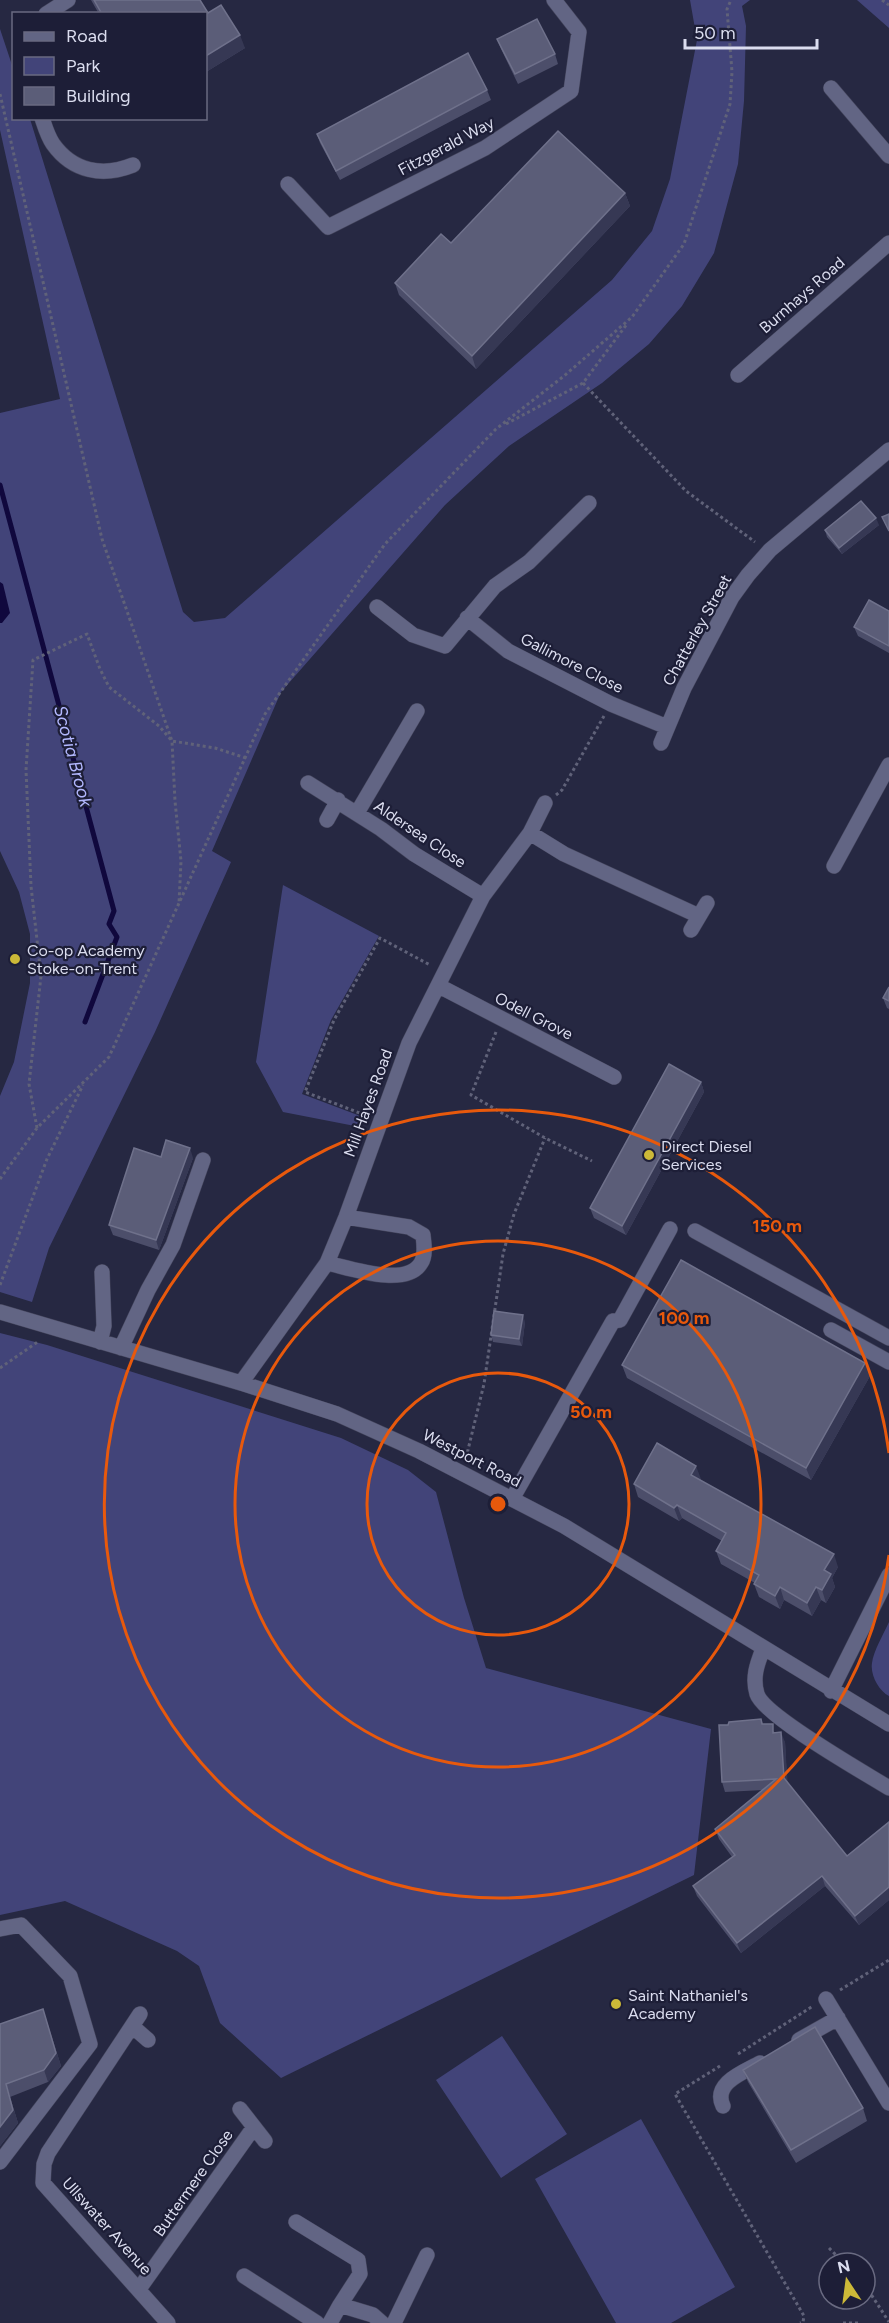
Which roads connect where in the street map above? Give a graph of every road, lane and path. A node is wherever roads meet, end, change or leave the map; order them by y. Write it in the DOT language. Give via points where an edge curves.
graph roads {
  1 [pos="68,0"];
  2 [pos="554,0"];
  3 [pos="724,0"];
  4 [pos="731,0"];
  5 [pos="882,0"];
  6 [pos="889,5"];
  7 [pos="727,9"];
  8 [pos="49,12"];
  9 [pos="831,88"];
  10 [pos="0,94"];
  11 [pos="43,120"];
  12 [pos="889,156"];
  13 [pos="133,165"];
  14 [pos="288,184"];
  15 [pos="889,243"];
  16 [pos="632,317"];
  17 [pos="738,375"];
  18 [pos="583,383"];
  19 [pos="496,429"];
  20 [pos="889,450"];
  21 [pos="589,503"];
  22 [pos="770,550"];
  23 [pos="377,607"];
  24 [pos="467,618"];
  25 [pos="611,704"];
  26 [pos="417,711"];
  27 [pos="667,727"];
  28 [pos="172,741"];
  29 [pos="661,743"];
  30 [pos="246,758"];
  31 [pos="889,765"];
  32 [pos="308,783"];
  33 [pos="338,800"];
  34 [pos="545,803"];
  35 [pos="357,813"];
  36 [pos="327,820"];
  37 [pos="530,833"];
  38 [pos="834,866"];
  39 [pos="483,896"];
  40 [pos="179,905"];
  41 [pos="691,930"];
  42 [pos="442,980"];
  43 [pos="501,1020"];
  44 [pos="614,1077"];
  45 [pos="85,1081"];
  46 [pos="381,1122"];
  47 [pos="37,1128"];
  48 [pos="545,1138"];
  49 [pos="204,1160"];
  50 [pos="592,1161"];
  51 [pos="0,1179"];
  52 [pos="346,1217"];
  53 [pos="670,1229"];
  54 [pos="695,1232"];
  55 [pos="327,1263"];
  56 [pos="102,1272"];
  57 [pos="0,1286"];
  58 [pos="0,1312"];
  59 [pos="59,1330"];
  60 [pos="831,1330"];
  61 [pos="889,1338"];
  62 [pos="100,1342"];
  63 [pos="121,1348"];
  64 [pos="889,1362"];
  65 [pos="0,1368"];
  66 [pos="241,1383"];
  67 [pos="462,1473"];
  68 [pos="512,1499"];
  69 [pos="889,1575"];
  70 [pos="763,1649"];
  71 [pos="831,1691"];
  72 [pos="889,1724"];
  73 [pos="889,1788"];
  74 [pos="0,1929"];
  75 [pos="889,1960"];
  76 [pos="826,1999"];
  77 [pos="838,2018"];
  78 [pos="148,2040"];
  79 [pos="790,2046"];
  80 [pos="736,2056"];
  81 [pos="771,2057"];
  82 [pos="726,2062"];
  83 [pos="889,2103"];
  84 [pos="723,2106"];
  85 [pos="240,2109"];
  86 [pos="254,2127"];
  87 [pos="265,2141"];
  88 [pos="0,2162"];
  89 [pos="296,2222"];
  90 [pos="829,2248"];
  91 [pos="832,2251"];
  92 [pos="427,2255"];
  93 [pos="244,2276"];
  94 [pos="140,2289"];
  95 [pos="877,2304"];
  96 [pos="340,2305"];
  97 [pos="889,2322"];
  98 [pos="168,2323"];
  99 [pos="317,2323"];
  100 [pos="330,2323"];
  101 [pos="382,2323"];
  102 [pos="394,2323"];
  103 [pos="800,2323"];
  104 [pos="843,2323"];
  105 [pos="859,2323"];
  1 -- 8 [label="street"];
  2 -- 14 [label="street, Fitzgerald Way" via="579,32 570,91 485,148 328,227"];
  3 -- 7 [label="path"];
  4 -- 7 [label="path"];
  5 -- 6 [label="path"];
  7 -- 16 [label="path" via="732,72 730,104 684,244"];
  9 -- 12 [label="street"];
  10 -- 28 [label="path" via="102,539"];
  11 -- 13 [label="street" via="52,143 65,158 86,170 107,172"];
  15 -- 17 [label="street, Burnhays Road"];
  16 -- 18 [label="path"];
  16 -- 19 [label="path"];
  18 -- 19 [label="path"];
  18 -- 22 [label="path" via="686,491 748,539"];
  19 -- 30 [label="path" via="385,544 265,714"];
  20 -- 22 [label="street, Chatterley Street"];
  21 -- 24 [label="street" via="529,562 495,586"];
  22 -- 27 [label="street, Chatterley Street" via="732,597"];
  23 -- 24 [label="street" via="413,635 445,646"];
  24 -- 25 [label="street, Gallimore Close" via="508,651"];
  25 -- 27 [label="street, Gallimore Close"];
  25 -- 34 [label="path" via="562,790"];
  26 -- 35 [label="street"];
  27 -- 29 [label="street, Chatterley Street"];
  28 -- 30 [label="path"];
  28 -- 40 [label="path" via="181,861"];
  28 -- 47 [label="path" via="109,687 87,634 33,660 26,770 31,886 41,976 29,1084"];
  30 -- 40 [label="path"];
  31 -- 38 [label="street"];
  32 -- 33 [label="street, Aldersea Close"];
  33 -- 35 [label="street, Aldersea Close"];
  33 -- 36 [label="street"];
  34 -- 37 [label="street, Mill Hayes Road"];
  35 -- 39 [label="street, Aldersea Close"];
  37 -- 39 [label="street, Mill Hayes Road"];
  37 -- 41 [label="street" via="564,854 703,909"];
  39 -- 42 [label="street, Mill Hayes Road"];
  40 -- 45 [label="path" via="109,1058"];
  42 -- 43 [label="street, Odell Grove"];
  42 -- 46 [label="street, Mill Hayes Road" via="409,1043"];
  42 -- 46 [label="path" via="380,938 334,1020 305,1092"];
  43 -- 44 [label="street, Odell Grove"];
  43 -- 48 [label="path" via="471,1095"];
  45 -- 47 [label="path"];
  45 -- 57 [label="path" via="46,1159"];
  46 -- 52 [label="street, Mill Hayes Road"];
  47 -- 51 [label="path"];
  48 -- 50 [label="path"];
  48 -- 67 [label="path" via="514,1214 504,1254 484,1384"];
  49 -- 63 [label="street" via="173,1245"];
  52 -- 55 [label="street, Mill Hayes Road"];
  52 -- 55 [label="street" via="409,1227 423,1235 421,1263 412,1272 397,1276"];
  53 -- 68 [label="street"];
  54 -- 61 [label="street"];
  55 -- 66 [label="street, Mill Hayes Road"];
  56 -- 62 [label="street" via="104,1326"];
  58 -- 59 [label="street, Westport Road"];
  59 -- 62 [label="street, Westport Road"];
  59 -- 65 [label="path"];
  60 -- 64 [label="street"];
  62 -- 63 [label="street, Westport Road"];
  63 -- 66 [label="street, Westport Road"];
  66 -- 67 [label="street, Westport Road" via="337,1414"];
  67 -- 68 [label="street, Westport Road"];
  68 -- 70 [label="street, Westport Road" via="564,1526"];
  69 -- 71 [label="street"];
  70 -- 71 [label="street, Westport Road"];
  70 -- 73 [label="street" via="755,1679 763,1704"];
  71 -- 72 [label="street, Westport Road"];
  74 -- 88 [label="street" via="21,1925 70,1976 90,2044"];
  75 -- 76 [label="path"];
  76 -- 77 [label="street"];
  76 -- 80 [label="path"];
  77 -- 79 [label="street"];
  77 -- 83 [label="street"];
  78 -- 94 [label="street, Ullswater Avenue" via="136,2020 48,2153 43,2183"];
  81 -- 84 [label="street" via="726,2084 719,2099"];
  82 -- 103 [label="path" via="675,2094 804,2316"];
  85 -- 86 [label="street, Buttermere Close"];
  86 -- 87 [label="street, Buttermere Close"];
  86 -- 94 [label="street, Buttermere Close"];
  89 -- 96 [label="street" via="358,2259 360,2274"];
  90 -- 91 [label="path"];
  92 -- 102 [label="street"];
  93 -- 99 [label="street"];
  94 -- 98 [label="street, Ullswater Avenue"];
  95 -- 97 [label="path"];
  96 -- 100 [label="street"];
  96 -- 101 [label="street" via="373,2315"];
  104 -- 105 [label="path"];
}
